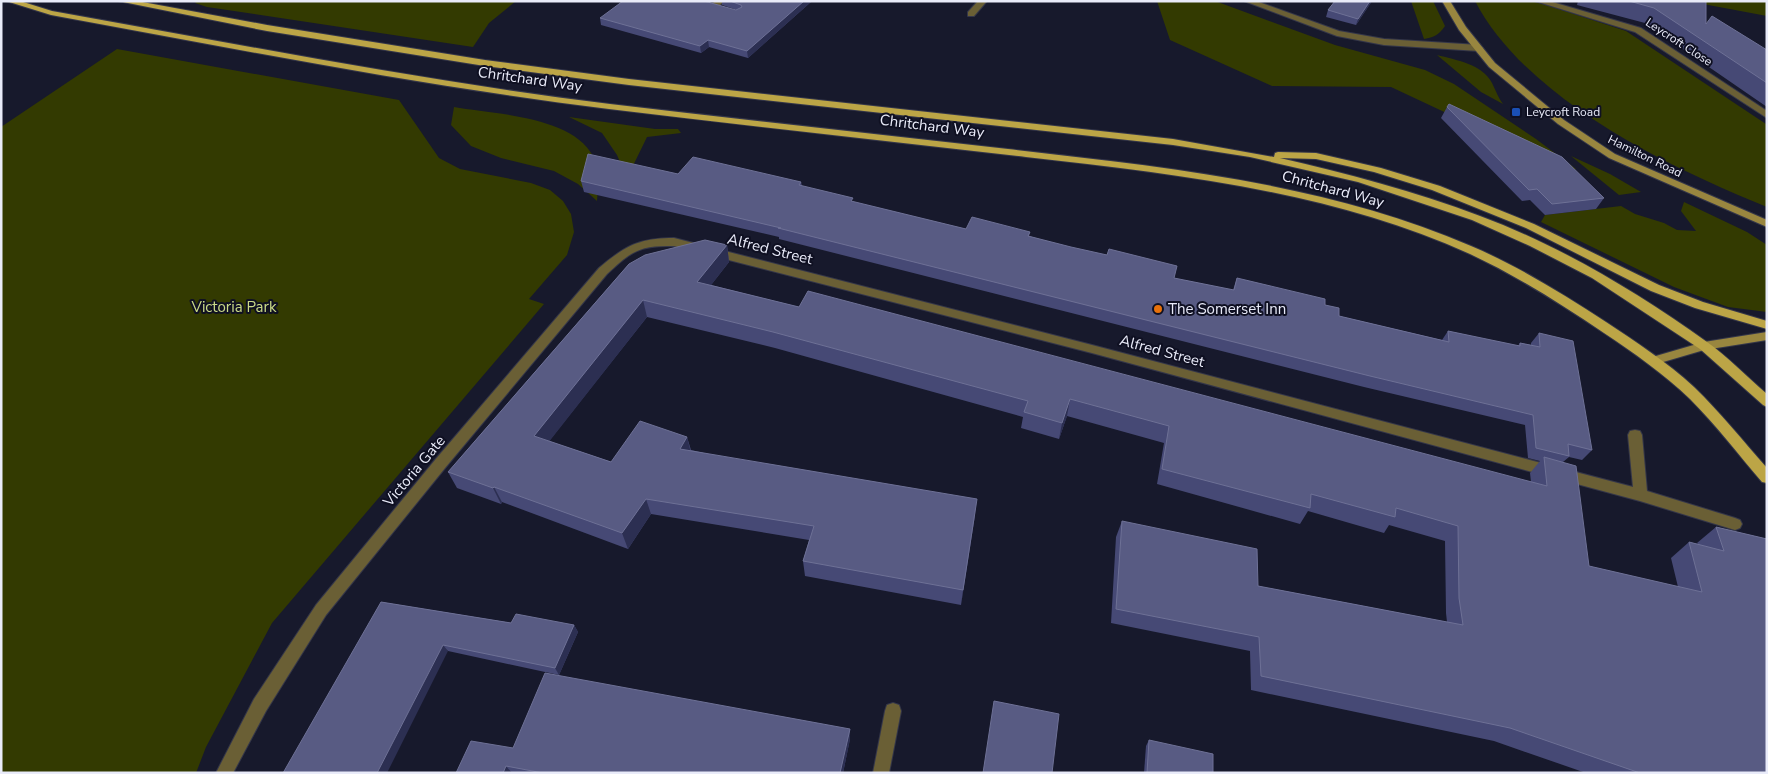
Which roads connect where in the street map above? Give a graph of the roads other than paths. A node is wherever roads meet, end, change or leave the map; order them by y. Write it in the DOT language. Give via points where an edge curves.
graph roads {
  1 [pos="10,1"];
  2 [pos="122,1"];
  3 [pos="983,1"];
  4 [pos="1248,1"];
  5 [pos="1446,1"];
  6 [pos="1539,1"];
  7 [pos="713,4"];
  8 [pos="1262,4"];
  9 [pos="738,13"];
  10 [pos="971,14"];
  11 [pos="1479,48"];
  12 [pos="1767,115"];
  13 [pos="1250,154"];
  14 [pos="1767,224"];
  15 [pos="674,242"];
  16 [pos="1767,325"];
  17 [pos="1767,336"];
  18 [pos="1704,346"];
  19 [pos="1653,361"];
  20 [pos="1767,402"];
  21 [pos="1635,435"];
  22 [pos="1767,478"];
  23 [pos="1640,495"];
  24 [pos="1735,524"];
  25 [pos="893,711"];
  26 [pos="224,773"];
  27 [pos="881,773"];
  1 -- 19 [label="main road, Chritchard Way" via="51,13 460,86 607,106 1111,162 1245,183 1324,201 1454,243 1566,300"];
  2 -- 13 [label="main road, Chritchard Way" via="485,63 1173,142"];
  3 -- 10 [label="street"];
  4 -- 8 [label="street"];
  5 -- 11 [label="street, Hamilton Road"];
  6 -- 12 [label="street, Leycroft Close" via="1638,30"];
  7 -- 9 [label="street"];
  8 -- 11 [label="street" via="1337,33 1384,42"];
  11 -- 14 [label="street, Hamilton Road" via="1492,65 1538,104 1612,156"];
  13 -- 16 [label="main road" via="1316,156 1436,188 1530,226 1655,288"];
  13 -- 18 [label="main road, Chritchard Way" via="1361,180 1476,218 1596,275"];
  15 -- 23 [label="street, Alfred Street"];
  15 -- 26 [label="street, Victoria Gate" via="649,242 629,249 603,271 321,610 260,705"];
  17 -- 18 [label="street"];
  18 -- 19 [label="street"];
  18 -- 20 [label="main road, Chritchard Way"];
  19 -- 22 [label="main road, Chritchard Way" via="1692,393"];
  21 -- 23 [label="street"];
  23 -- 24 [label="street, Alfred Street"];
  25 -- 27 [label="street"];
}
